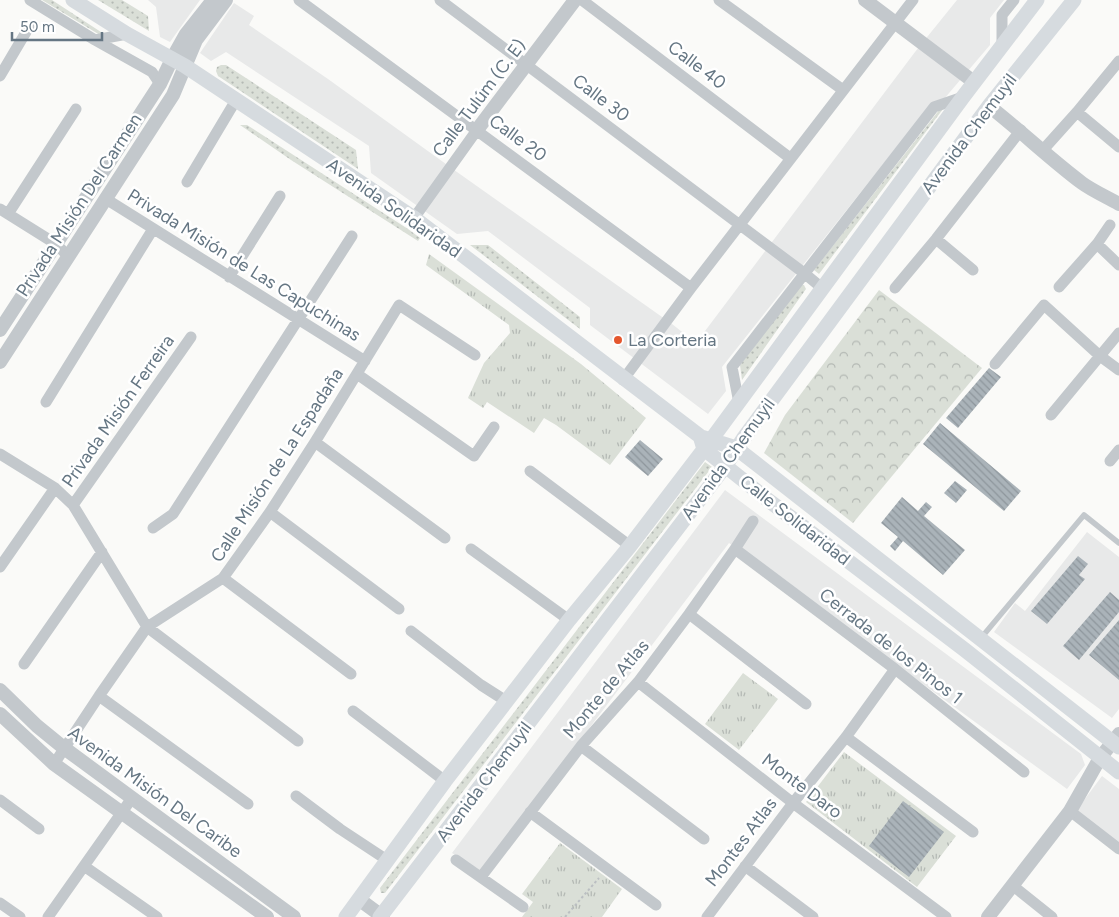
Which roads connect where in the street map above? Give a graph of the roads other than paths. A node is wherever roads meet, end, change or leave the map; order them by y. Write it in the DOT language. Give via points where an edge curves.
graph roads {
  1 [pos="30,0"];
  2 [pos="73,0"];
  3 [pos="213,0"];
  4 [pos="226,0"];
  5 [pos="299,0"];
  6 [pos="440,0"];
  7 [pos="575,0"];
  8 [pos="582,0"];
  9 [pos="719,0"];
  10 [pos="866,0"];
  11 [pos="913,0"];
  12 [pos="1014,0"];
  13 [pos="1037,0"];
  14 [pos="1074,0"];
  15 [pos="896,24"];
  16 [pos="29,27"];
  17 [pos="127,34"];
  18 [pos="95,40"];
  19 [pos="1002,46"];
  20 [pos="1119,61"];
  21 [pos="178,63"];
  22 [pos="527,64"];
  23 [pos="0,76"];
  24 [pos="974,82"];
  25 [pos="160,84"];
  26 [pos="843,90"];
  27 [pos="963,97"];
  28 [pos="236,100"];
  29 [pos="989,106"];
  30 [pos="76,109"];
  31 [pos="1078,112"];
  32 [pos="478,130"];
  33 [pos="1021,130"];
  34 [pos="1119,147"];
  35 [pos="1042,151"];
  36 [pos="790,158"];
  37 [pos="187,182"];
  38 [pos="280,196"];
  39 [pos="106,199"];
  40 [pos="1119,204"];
  41 [pos="4,212"];
  42 [pos="414,218"];
  43 [pos="740,225"];
  44 [pos="1110,225"];
  45 [pos="153,229"];
  46 [pos="352,236"];
  47 [pos="936,240"];
  48 [pos="56,244"];
  49 [pos="1097,244"];
  50 [pos="68,256"];
  51 [pos="1119,264"];
  52 [pos="973,270"];
  53 [pos="804,272"];
  54 [pos="229,277"];
  55 [pos="1059,287"];
  56 [pos="691,288"];
  57 [pos="822,288"];
  58 [pos="895,288"];
  59 [pos="298,321"];
  60 [pos="0,330"];
  61 [pos="1119,334"];
  62 [pos="191,337"];
  63 [pos="475,355"];
  64 [pos="1100,356"];
  65 [pos="365,361"];
  66 [pos="0,362"];
  67 [pos="995,364"];
  68 [pos="1119,370"];
  69 [pos="357,374"];
  70 [pos="623,380"];
  71 [pos="46,402"];
  72 [pos="738,403"];
  73 [pos="1051,415"];
  74 [pos="494,427"];
  75 [pos="315,442"];
  76 [pos="706,442"];
  77 [pos="736,448"];
  78 [pos="1119,450"];
  79 [pos="0,454"];
  80 [pos="1110,461"];
  81 [pos="726,465"];
  82 [pos="530,471"];
  83 [pos="55,488"];
  84 [pos="73,505"];
  85 [pos="270,512"];
  86 [pos="753,521"];
  87 [pos="153,528"];
  88 [pos="445,538"];
  89 [pos="1119,543"];
  90 [pos="630,546"];
  91 [pos="471,549"];
  92 [pos="735,549"];
  93 [pos="102,552"];
  94 [pos="0,567"];
  95 [pos="223,578"];
  96 [pos="400,609"];
  97 [pos="689,614"];
  98 [pos="568,620"];
  99 [pos="147,628"];
  100 [pos="411,631"];
  101 [pos="981,639"];
  102 [pos="24,664"];
  103 [pos="895,669"];
  104 [pos="351,674"];
  105 [pos="638,682"];
  106 [pos="0,690"];
  107 [pos="99,696"];
  108 [pos="506,701"];
  109 [pos="806,704"];
  110 [pos="353,710"];
  111 [pos="0,714"];
  112 [pos="846,738"];
  113 [pos="298,741"];
  114 [pos="1117,741"];
  115 [pos="581,746"];
  116 [pos="64,748"];
  117 [pos="1100,758"];
  118 [pos="54,764"];
  119 [pos="1024,772"];
  120 [pos="1119,772"];
  121 [pos="445,781"];
  122 [pos="296,796"];
  123 [pos="132,798"];
  124 [pos="0,800"];
  125 [pos="793,802"];
  126 [pos="248,804"];
  127 [pos="1070,811"];
  128 [pos="530,812"];
  129 [pos="122,813"];
  130 [pos="40,829"];
  131 [pos="973,832"];
  132 [pos="704,839"];
  133 [pos="1119,848"];
  134 [pos="387,860"];
  135 [pos="456,860"];
  136 [pos="84,866"];
  137 [pos="746,866"];
  138 [pos="481,877"];
  139 [pos="1012,885"];
  140 [pos="360,900"];
  141 [pos="0,903"];
  142 [pos="656,905"];
  143 [pos="523,907"];
  144 [pos="20,917"];
  145 [pos="48,917"];
  146 [pos="157,917"];
  147 [pos="267,917"];
  148 [pos="294,917"];
  149 [pos="346,917"];
  150 [pos="381,917"];
  151 [pos="707,917"];
  152 [pos="812,917"];
  153 [pos="946,917"];
  154 [pos="988,917"];
  155 [pos="1052,917"];
  1 -- 18 [label="street"];
  2 -- 17 [label="main road, Avenida Solidaridad"];
  3 -- 21 [label="street" via="186,34"];
  4 -- 21 [label="street"];
  5 -- 32 [label="street, Calle 20"];
  6 -- 22 [label="street, Calle 30"];
  7 -- 22 [label="street, Calle Tulúm (C. E)"];
  8 -- 36 [label="street, Calle 40"];
  9 -- 26 [label="street"];
  10 -- 15 [label="street"];
  11 -- 15 [label="street"];
  12 -- 19 [label="street" via="1002,15"];
  13 -- 19 [label="main road, Avenida Chemuyil"];
  14 -- 29 [label="main road, Avenida Chemuyil"];
  15 -- 24 [label="street"];
  15 -- 26 [label="street"];
  16 -- 23 [label="street"];
  17 -- 18 [label="street"];
  17 -- 21 [label="main road, Avenida Solidaridad"];
  18 -- 25 [label="street" via="152,72"];
  19 -- 24 [label="main road, Avenida Chemuyil"];
  20 -- 31 [label="street"];
  21 -- 25 [label="street, Privada Misión Del Carmen"];
  21 -- 28 [label="main road, Avenida Solidaridad"];
  21 -- 39 [label="street, Privada Misión Del Carmen" via="172,95"];
  22 -- 32 [label="street, Calle Tulúm (C. E)"];
  22 -- 43 [label="street, Calle 30"];
  24 -- 27 [label="main road, Avenida Chemuyil"];
  25 -- 48 [label="street, Privada Misión Del Carmen"];
  26 -- 36 [label="street"];
  27 -- 53 [label="street" via="934,107"];
  27 -- 57 [label="main road, Avenida Chemuyil"];
  28 -- 37 [label="street"];
  28 -- 42 [label="main road, Avenida Solidaridad"];
  29 -- 33 [label="street"];
  29 -- 77 [label="main road, Avenida Chemuyil"];
  30 -- 41 [label="street"];
  31 -- 34 [label="street"];
  31 -- 35 [label="street"];
  32 -- 42 [label="street, Calle Tulúm (C. E)"];
  32 -- 56 [label="street, Calle 20"];
  33 -- 35 [label="street"];
  33 -- 47 [label="street"];
  35 -- 40 [label="street" via="1084,184"];
  36 -- 43 [label="street"];
  38 -- 54 [label="street"];
  39 -- 45 [label="street, Privada Misión de Las Capuchinas"];
  39 -- 50 [label="street, Privada Misión Del Carmen"];
  41 -- 48 [label="street"];
  42 -- 70 [label="main road, Avenida Solidaridad"];
  43 -- 53 [label="street, Calle 30"];
  43 -- 56 [label="street"];
  44 -- 49 [label="street"];
  45 -- 54 [label="street, Privada Misión de Las Capuchinas"];
  45 -- 71 [label="street"];
  46 -- 59 [label="street"];
  47 -- 52 [label="street"];
  47 -- 58 [label="street"];
  48 -- 50 [label="street"];
  48 -- 60 [label="street, Privada Misión Del Carmen"];
  49 -- 51 [label="street"];
  49 -- 55 [label="street"];
  50 -- 66 [label="street, Privada Misión Del Carmen"];
  53 -- 57 [label="street, Calle 30"];
  53 -- 72 [label="street" via="732,366"];
  54 -- 59 [label="street, Privada Misión de Las Capuchinas"];
  56 -- 70 [label="street"];
  57 -- 72 [label="main road, Avenida Chemuyil"];
  59 -- 65 [label="street, Privada Misión de Las Capuchinas"];
  59 -- 87 [label="street" via="173,514"];
  61 -- 64 [label="street"];
  62 -- 84 [label="street, Privada Misión Ferreira"];
  63 -- 65 [label="street, Calle Misión de La Espadaña" via="399,305"];
  64 -- 67 [label="street" via="1044,306"];
  64 -- 68 [label="street"];
  64 -- 73 [label="street"];
  65 -- 69 [label="street, Calle Misión de La Espadaña"];
  69 -- 74 [label="street" via="474,456"];
  69 -- 75 [label="street, Calle Misión de La Espadaña"];
  70 -- 76 [label="main road, Avenida Solidaridad"];
  72 -- 76 [label="main road, Avenida Chemuyil"];
  75 -- 85 [label="street, Calle Misión de La Espadaña"];
  75 -- 88 [label="street"];
  76 -- 77 [label="main road, Calle Solidaridad"];
  76 -- 81 [label="main road, Calle Solidaridad"];
  76 -- 90 [label="main road, Avenida Chemuyil"];
  77 -- 81 [label="main road, Avenida Chemuyil"];
  77 -- 101 [label="main road, Calle Solidaridad"];
  78 -- 80 [label="street"];
  79 -- 83 [label="street"];
  81 -- 117 [label="main road, Calle Solidaridad"];
  81 -- 150 [label="main road, Avenida Chemuyil"];
  82 -- 90 [label="street"];
  83 -- 84 [label="street"];
  83 -- 94 [label="street"];
  84 -- 93 [label="street"];
  85 -- 95 [label="street, Calle Misión de La Espadaña"];
  85 -- 96 [label="street"];
  86 -- 92 [label="street, Monte de Atlas"];
  89 -- 101 [label="lane" via="1084,515"];
  90 -- 98 [label="main road, Avenida Chemuyil"];
  91 -- 98 [label="street"];
  92 -- 97 [label="street, Monte de Atlas"];
  92 -- 103 [label="street, Cerrada de los Pinos 1"];
  93 -- 99 [label="street"];
  93 -- 102 [label="street"];
  95 -- 99 [label="street, Calle Misión de La Espadaña"];
  95 -- 104 [label="street"];
  97 -- 105 [label="street, Monte de Atlas"];
  97 -- 109 [label="street"];
  98 -- 108 [label="main road, Avenida Chemuyil"];
  99 -- 107 [label="street, Calle Misión de La Espadaña"];
  99 -- 113 [label="street"];
  100 -- 108 [label="street"];
  101 -- 114 [label="main road, Calle Solidaridad"];
  103 -- 112 [label="street, Montes Atlas"];
  103 -- 119 [label="street, Cerrada de los Pinos 1"];
  105 -- 115 [label="street, Monte de Atlas"];
  105 -- 125 [label="street, Monte Daro"];
  106 -- 116 [label="street, Avenida Misión Del Caribe"];
  107 -- 116 [label="street, Calle Misión de La Espadaña"];
  107 -- 126 [label="street"];
  108 -- 121 [label="main road, Avenida Chemuyil"];
  110 -- 121 [label="street"];
  111 -- 118 [label="street, Avenida Misión Del Caribe"];
  112 -- 125 [label="street, Montes Atlas"];
  112 -- 131 [label="street"];
  114 -- 117 [label="street"];
  115 -- 128 [label="street, Monte de Atlas"];
  115 -- 132 [label="street"];
  116 -- 118 [label="street, Calle Misión de La Espadaña"];
  116 -- 123 [label="street, Avenida Misión Del Caribe"];
  117 -- 120 [label="main road, Calle Solidaridad"];
  117 -- 127 [label="street"];
  118 -- 129 [label="street, Avenida Misión Del Caribe"];
  121 -- 134 [label="main road, Avenida Chemuyil"];
  122 -- 134 [label="street"];
  123 -- 129 [label="street"];
  123 -- 148 [label="street, Avenida Misión Del Caribe"];
  124 -- 130 [label="street"];
  125 -- 137 [label="street, Montes Atlas"];
  125 -- 153 [label="street, Monte Daro"];
  127 -- 133 [label="street"];
  127 -- 139 [label="street"];
  128 -- 138 [label="street, Monte de Atlas"];
  128 -- 142 [label="street"];
  129 -- 136 [label="street"];
  129 -- 147 [label="street, Avenida Misión Del Caribe"];
  134 -- 140 [label="main road, Avenida Chemuyil"];
  135 -- 138 [label="street"];
  136 -- 145 [label="street"];
  136 -- 146 [label="street"];
  137 -- 151 [label="street, Montes Atlas"];
  137 -- 152 [label="street"];
  138 -- 143 [label="street"];
  139 -- 154 [label="street"];
  139 -- 155 [label="street"];
  140 -- 149 [label="main road, Avenida Chemuyil"];
  140 -- 150 [label="street"];
  141 -- 144 [label="street"];
}
